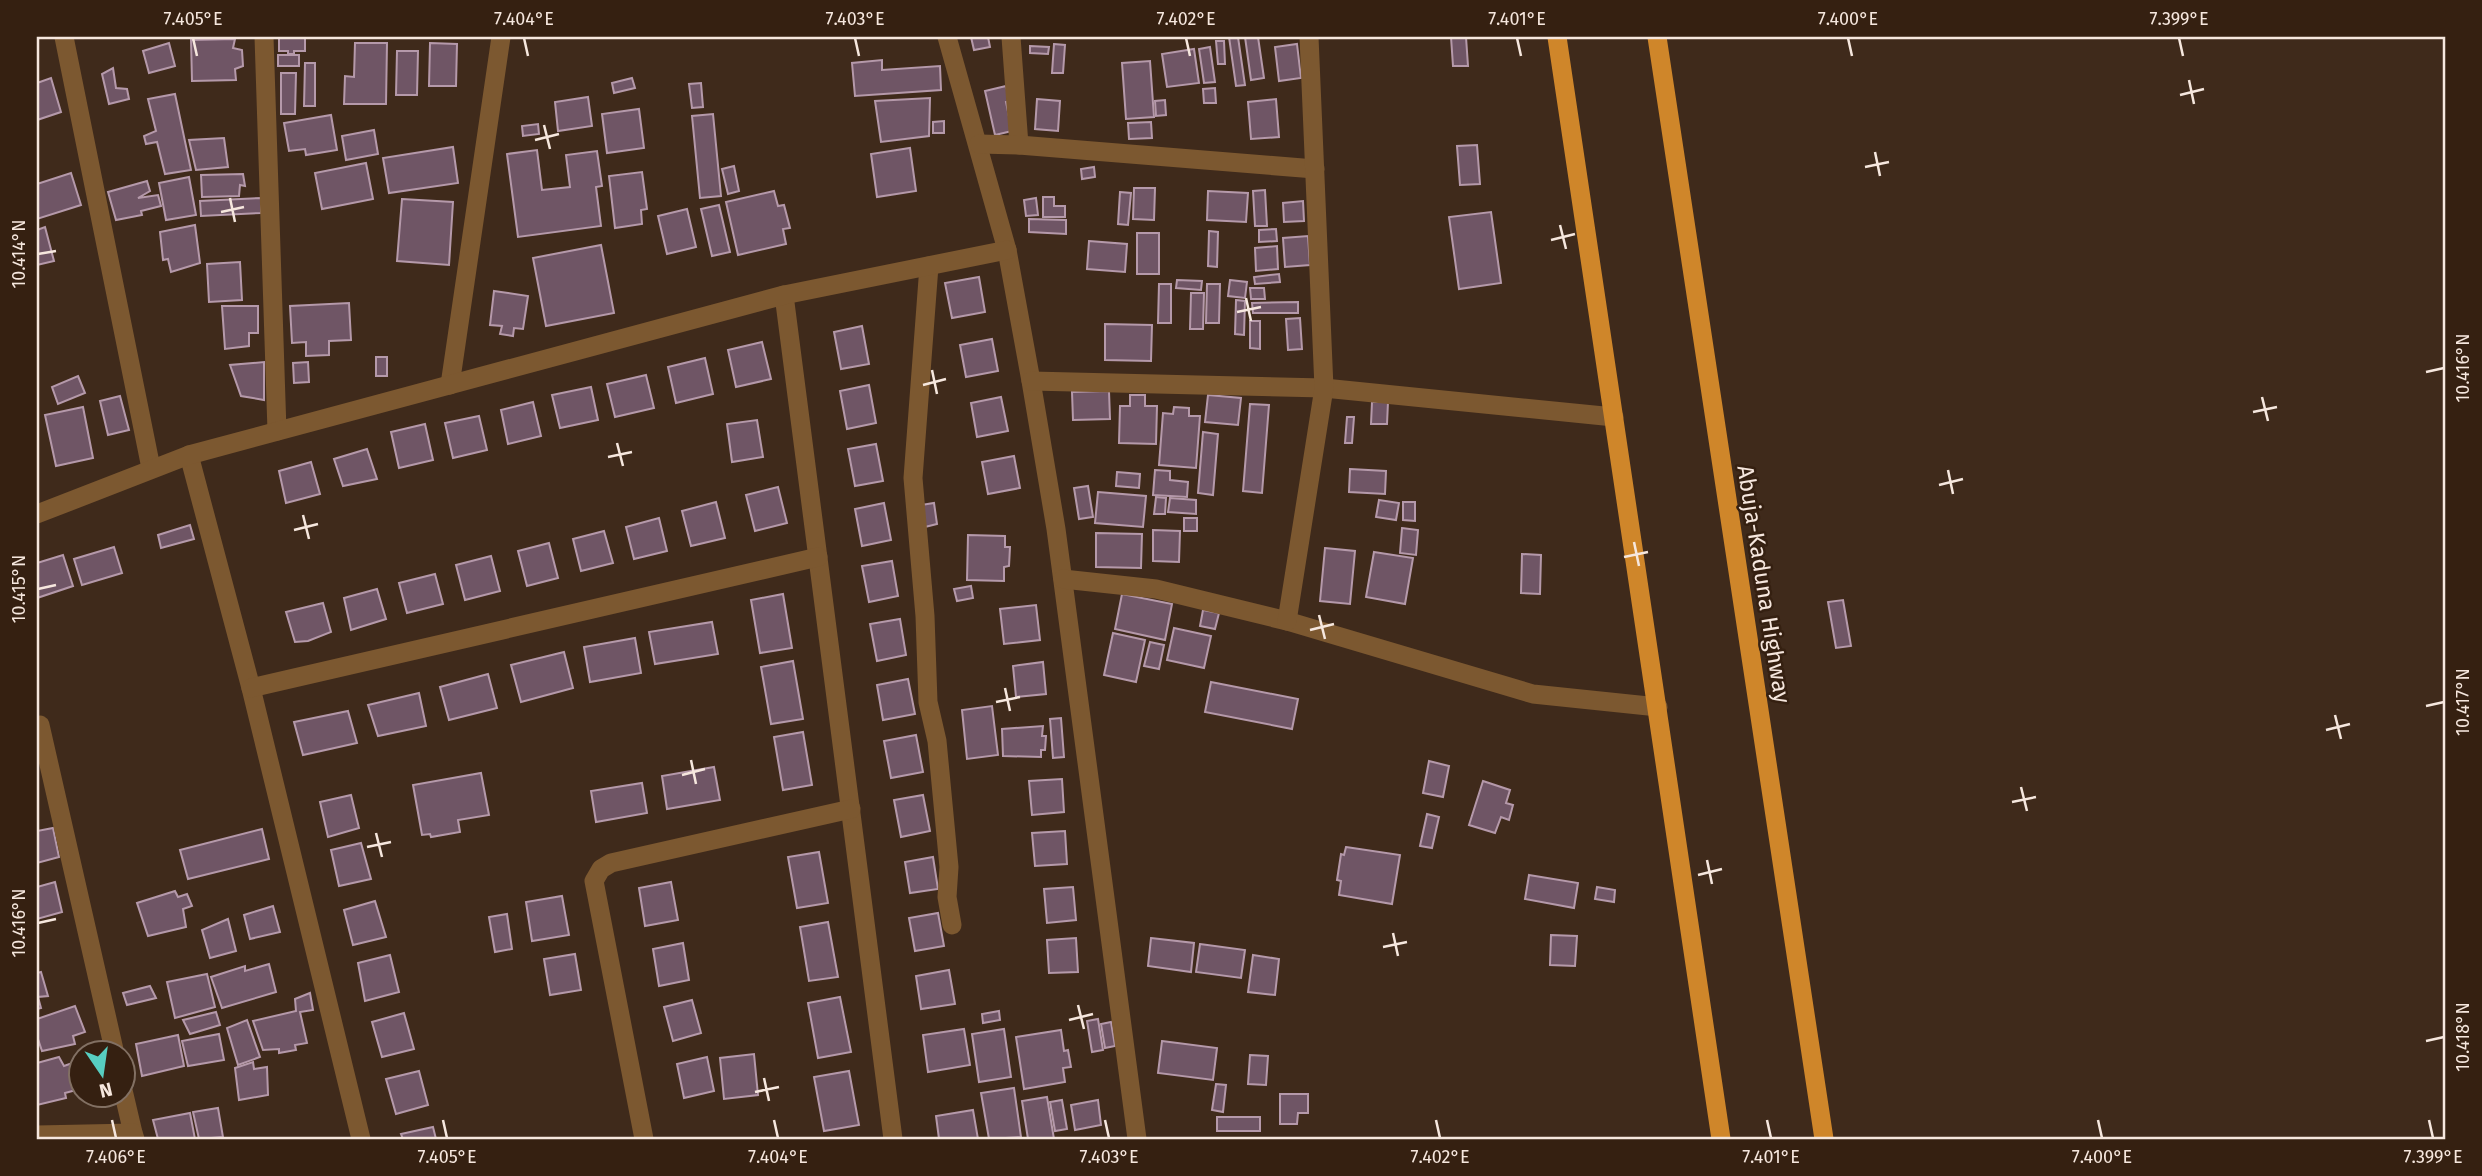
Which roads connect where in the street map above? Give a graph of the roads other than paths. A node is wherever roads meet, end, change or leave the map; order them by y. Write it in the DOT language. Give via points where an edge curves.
graph roads {
  1 [pos="64,37"];
  2 [pos="264,37"];
  3 [pos="501,37"];
  4 [pos="947,37"];
  5 [pos="1011,37"];
  6 [pos="1309,37"];
  7 [pos="1557,37"];
  8 [pos="1657,37"];
  9 [pos="979,144"];
  10 [pos="1019,145"];
  11 [pos="1315,169"];
  12 [pos="1007,250"];
  13 [pos="929,266"];
  14 [pos="784,295"];
  15 [pos="1031,381"];
  16 [pos="450,385"];
  17 [pos="1324,388"];
  18 [pos="1614,417"];
  19 [pos="277,431"];
  20 [pos="189,454"];
  21 [pos="151,468"];
  22 [pos="37,514"];
  23 [pos="818,557"];
  24 [pos="1063,579"];
  25 [pos="1287,621"];
  26 [pos="251,688"];
  27 [pos="1658,707"];
  28 [pos="37,726"];
  29 [pos="851,809"];
  30 [pos="952,925"];
  31 [pos="112,1040"];
  32 [pos="128,1110"];
  33 [pos="37,1135"];
  34 [pos="134,1136"];
  35 [pos="361,1139"];
  36 [pos="644,1139"];
  37 [pos="893,1139"];
  38 [pos="1137,1139"];
  39 [pos="1721,1139"];
  40 [pos="1824,1139"];
  1 -- 21 [label="street"];
  2 -- 19 [label="street"];
  3 -- 16 [label="street"];
  4 -- 9 [label="street"];
  5 -- 10 [label="street"];
  6 -- 11 [label="street"];
  7 -- 18 [label="highway"];
  8 -- 40 [label="highway, Abuja-Kaduna Highway"];
  9 -- 10 [label="street"];
  9 -- 12 [label="street"];
  10 -- 11 [label="street"];
  11 -- 17 [label="street"];
  12 -- 13 [label="street"];
  12 -- 15 [label="street"];
  13 -- 14 [label="street"];
  13 -- 30 [label="street" via="913,478 928,702 937,741"];
  14 -- 16 [label="street"];
  14 -- 23 [label="street"];
  15 -- 17 [label="street"];
  15 -- 24 [label="street"];
  16 -- 19 [label="street"];
  17 -- 18 [label="street"];
  17 -- 25 [label="street"];
  18 -- 27 [label="highway"];
  19 -- 20 [label="street"];
  20 -- 21 [label="street"];
  20 -- 26 [label="street"];
  21 -- 22 [label="street"];
  23 -- 26 [label="street"];
  23 -- 29 [label="street"];
  24 -- 25 [label="street" via="1156,589"];
  24 -- 38 [label="street"];
  25 -- 27 [label="street" via="1534,694"];
  26 -- 35 [label="street"];
  27 -- 39 [label="highway"];
  28 -- 31 [label="street"];
  29 -- 36 [label="street" via="611,863 601,869 594,881"];
  29 -- 37 [label="street"];
  32 -- 34 [label="street"];
  33 -- 34 [label="street"];
}
